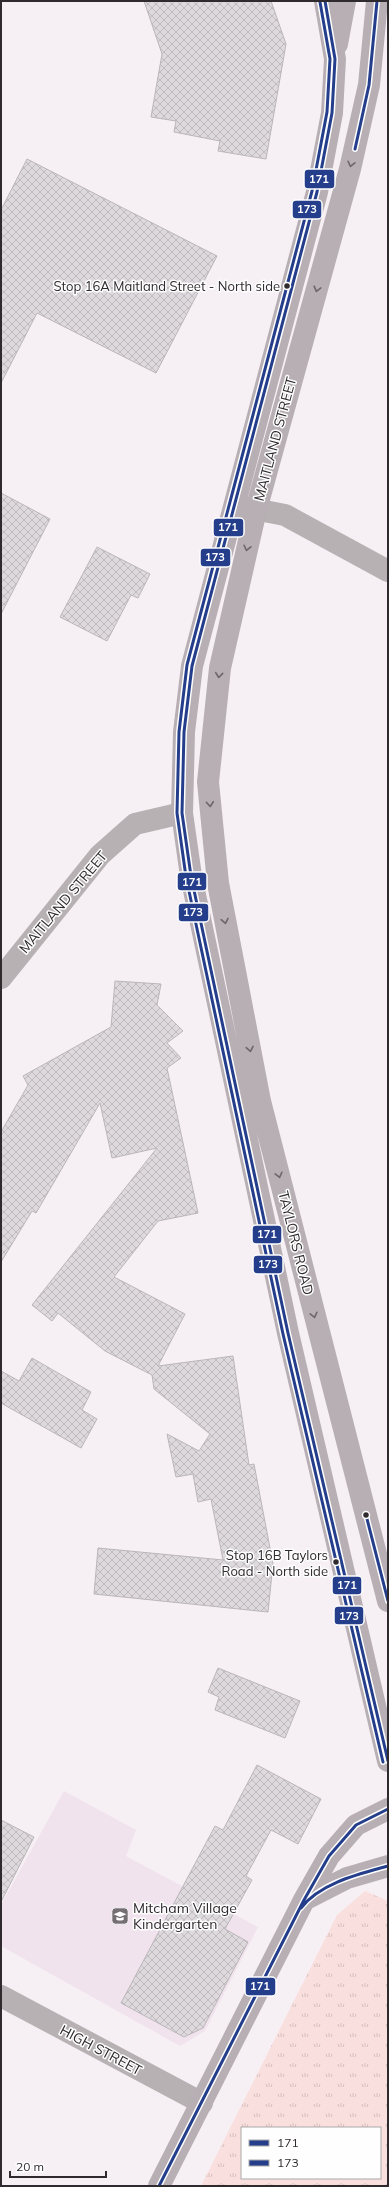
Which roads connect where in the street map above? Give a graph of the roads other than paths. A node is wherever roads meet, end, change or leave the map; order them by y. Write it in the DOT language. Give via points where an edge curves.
graph roads {
  1 [pos="325,1"];
  2 [pos="345,1"];
  3 [pos="377,1"];
  4 [pos="335,58"];
  5 [pos="234,505"];
  6 [pos="256,510"];
  7 [pos="388,571"];
  8 [pos="182,814"];
  9 [pos="218,883"];
  10 [pos="1,978"];
  11 [pos="388,1601"];
  12 [pos="388,1762"];
  13 [pos="388,1809"];
  14 [pos="388,1866"];
  15 [pos="304,1900"];
  16 [pos="1,1996"];
  17 [pos="202,2103"];
  18 [pos="160,2186"];
  1 -- 4 [label="main road, MAITLAND STREET"];
  2 -- 4 [label="main road"];
  3 -- 6 [label="main road, MAITLAND STREET, one-way" via="369,85 350,170"];
  4 -- 5 [label="main road, MAITLAND STREET" via="332,113 317,192"];
  5 -- 6 [label="street"];
  5 -- 8 [label="main road, MAITLAND STREET" via="192,666 184,732"];
  6 -- 7 [label="street" via="285,515"];
  6 -- 9 [label="main road, MAITLAND STREET, one-way" via="220,668 208,782"];
  8 -- 10 [label="street, MAITLAND STREET" via="135,824 100,855"];
  8 -- 12 [label="main road, TAYLORS ROAD" via="191,876 287,1325"];
  9 -- 11 [label="main road, TAYLORS ROAD, one-way" via="260,1101"];
  13 -- 15 [label="main road" via="356,1825 330,1856"];
  14 -- 15 [label="main road" via="347,1878"];
  15 -- 17 [label="main road"];
  16 -- 17 [label="street, HIGH STREET"];
  17 -- 18 [label="main road"];
}
